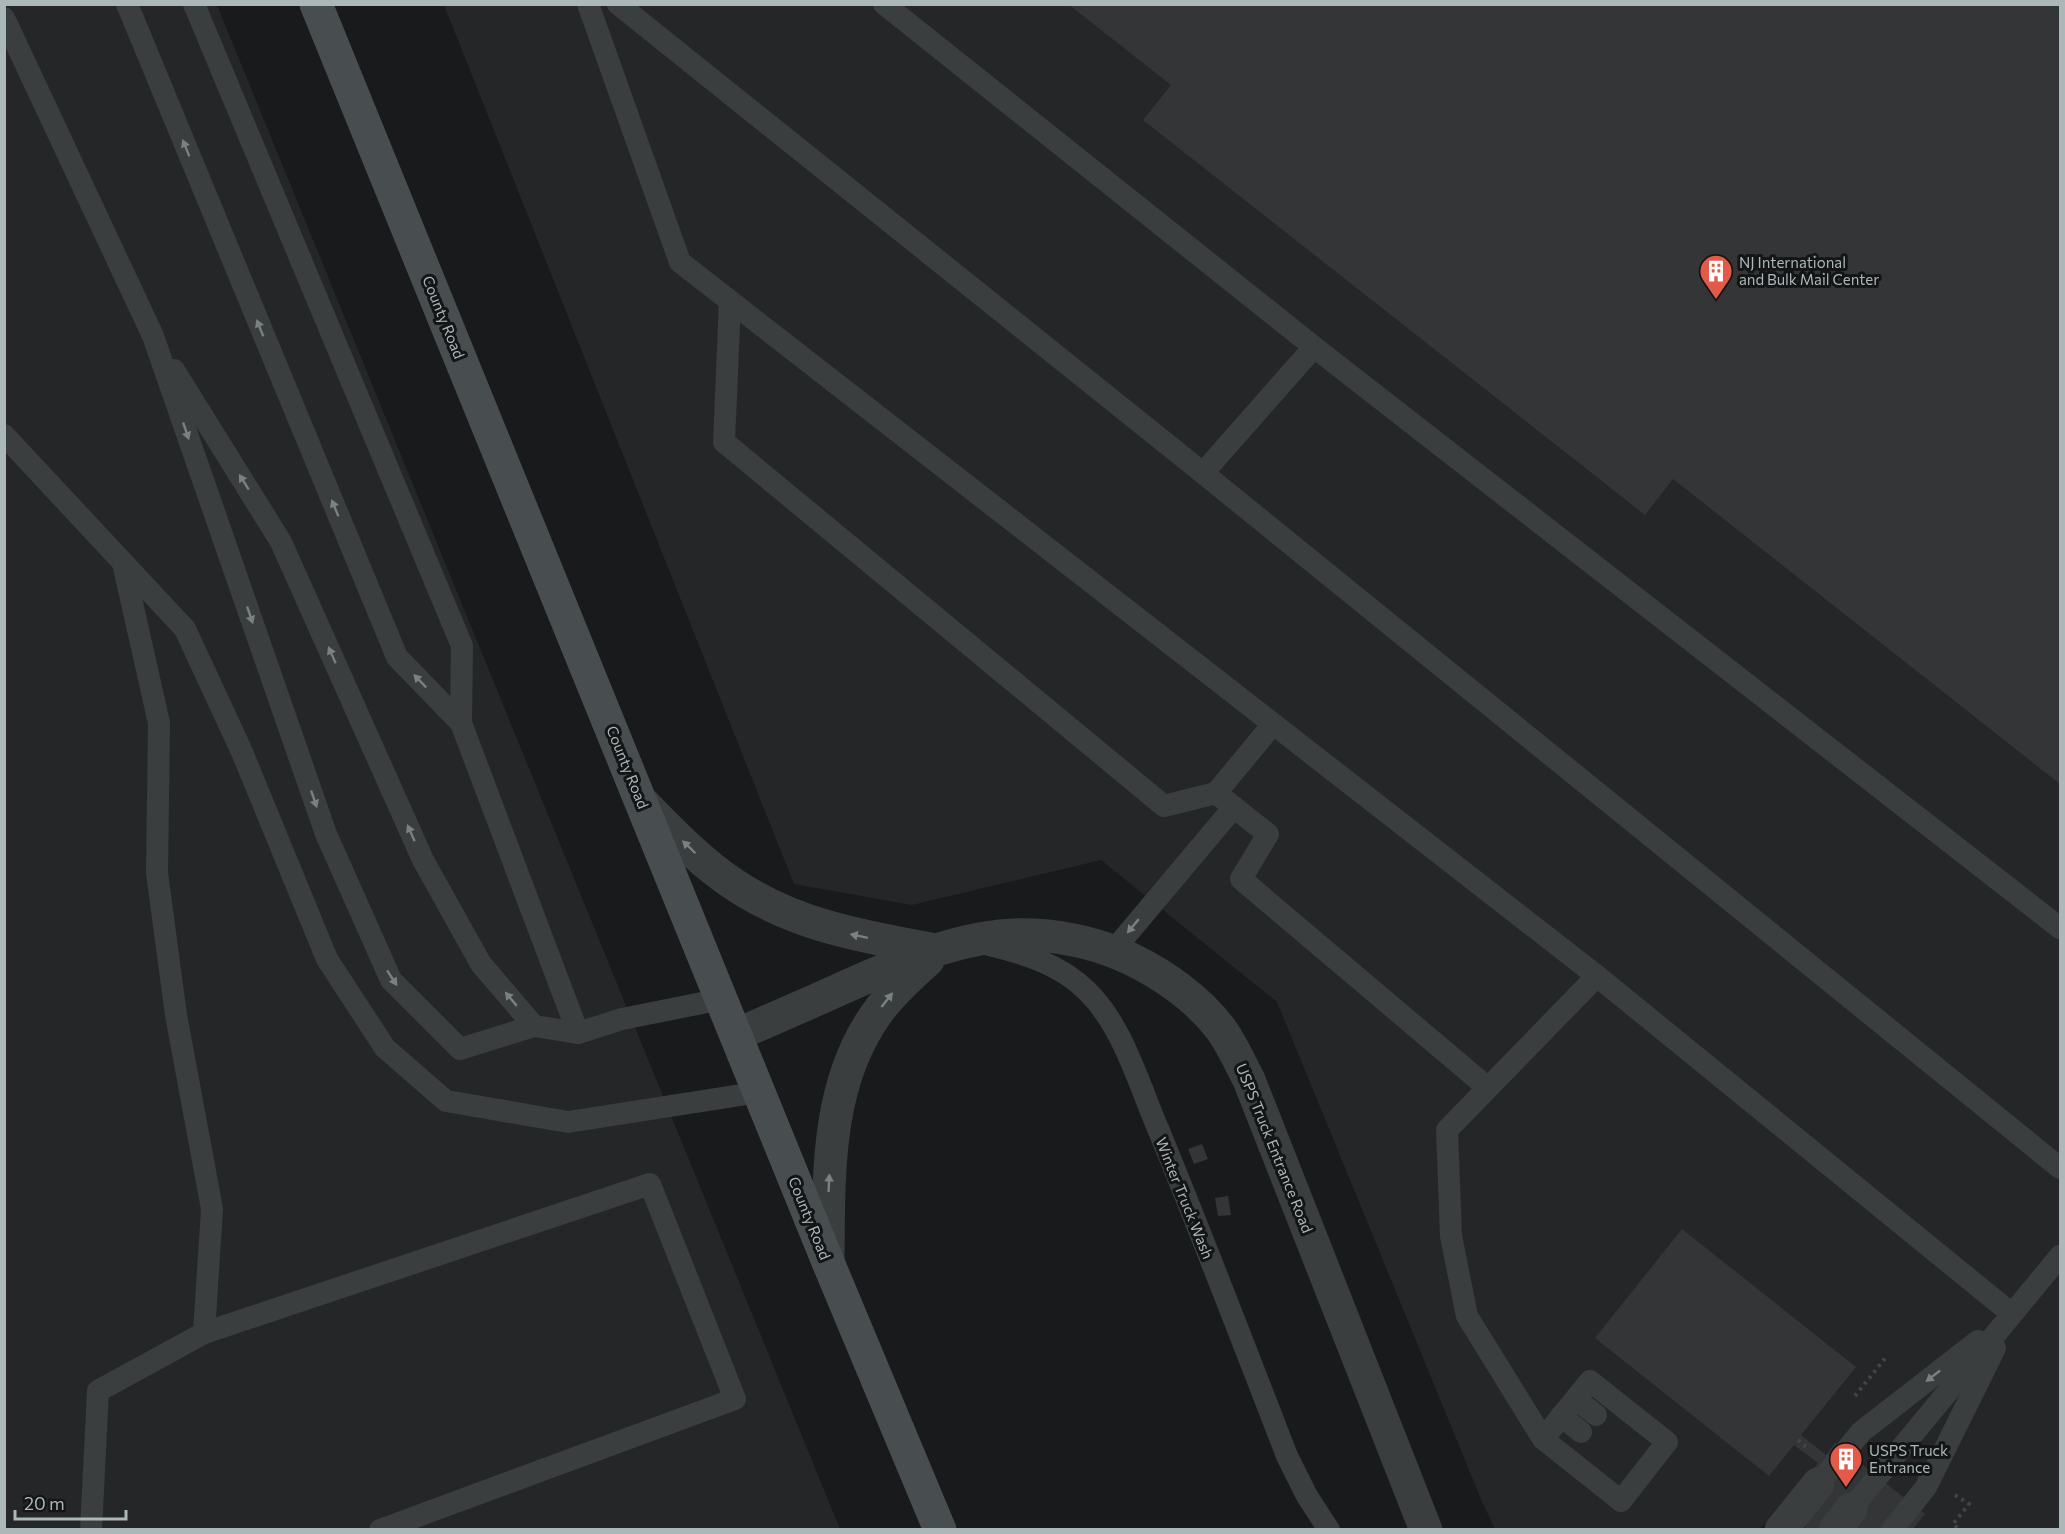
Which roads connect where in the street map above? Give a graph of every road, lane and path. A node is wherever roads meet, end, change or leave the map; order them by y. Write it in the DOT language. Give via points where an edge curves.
graph roads {
  1 [pos="126,4"];
  2 [pos="194,4"];
  3 [pos="316,4"];
  4 [pos="588,4"];
  5 [pos="618,4"];
  6 [pos="884,4"];
  7 [pos="4,18"];
  8 [pos="730,301"];
  9 [pos="153,336"];
  10 [pos="1314,347"];
  11 [pos="4,435"];
  12 [pos="1203,473"];
  13 [pos="122,561"];
  14 [pos="461,723"];
  15 [pos="1273,724"];
  16 [pos="1225,800"];
  17 [pos="643,803"];
  18 [pos="2061,928"];
  19 [pos="952,946"];
  20 [pos="1113,951"];
  21 [pos="1597,976"];
  22 [pos="722,999"];
  23 [pos="534,1026"];
  24 [pos="578,1033"];
  25 [pos="736,1035"];
  26 [pos="1488,1088"];
  27 [pos="760,1092"];
  28 [pos="2061,1168"];
  29 [pos="2061,1256"];
  30 [pos="828,1262"];
  31 [pos="2012,1314"];
  32 [pos="204,1333"];
  33 [pos="1576,1399"];
  34 [pos="1596,1414"];
  35 [pos="1561,1416"];
  36 [pos="1581,1432"];
  37 [pos="1543,1438"];
  38 [pos="1818,1484"];
  39 [pos="1956,1494"];
  40 [pos="1843,1519"];
  41 [pos="1959,1528"];
  42 [pos="91,1530"];
  43 [pos="380,1530"];
  44 [pos="940,1530"];
  45 [pos="1329,1530"];
  46 [pos="1426,1530"];
  47 [pos="1781,1530"];
  48 [pos="1892,1530"];
  14 -- 1 [label="lane, one-way" via="397,657"];
  2 -- 14 [label="lane" via="462,646"];
  3 -- 17 [label="main road, County Road"];
  4 -- 8 [label="lane" via="680,262"];
  5 -- 12 [label="lane"];
  6 -- 10 [label="lane"];
  7 -- 9 [label="lane"];
  8 -- 15 [label="lane"];
  8 -- 16 [label="lane" via="724,442 1164,806"];
  23 -- 9 [label="lane, one-way" via="481,964 423,860 281,542"];
  9 -- 23 [label="lane, one-way" via="326,834 391,980 460,1048"];
  10 -- 12 [label="lane"];
  10 -- 18 [label="lane"];
  11 -- 13 [label="lane"];
  12 -- 28 [label="lane"];
  13 -- 27 [label="lane" via="185,629 242,752 327,959 385,1048 446,1101 568,1122"];
  13 -- 32 [label="lane" via="159,723 157,873 176,1015 212,1209"];
  14 -- 24 [label="lane"];
  15 -- 16 [label="lane"];
  15 -- 21 [label="lane"];
  16 -- 20 [label="lane, one-way"];
  16 -- 26 [label="lane" via="1268,834 1241,879"];
  19 -- 17 [label="street, one-way" via="852,934 819,926 764,903 701,859"];
  17 -- 22 [label="main road, County Road"];
  19 -- 20 [label="street, USPS Truck Entrance Road" via="1034,935 1071,938"];
  19 -- 25 [label="street, USPS Truck Entrance Road" via="874,974"];
  30 -- 19 [label="street, one-way" via="834,1122 850,1065 876,1014 893,993"];
  19 -- 45 [label="lane, Winter Truck Wash" via="988,945 1044,962 1087,991 1113,1024 1287,1456"];
  20 -- 46 [label="street, USPS Truck Entrance Road" via="1147,967 1202,1007 1237,1056"];
  21 -- 26 [label="lane"];
  21 -- 31 [label="lane"];
  22 -- 24 [label="lane" via="622,1019"];
  22 -- 25 [label="main road, County Road"];
  23 -- 24 [label="lane"];
  25 -- 27 [label="main road, County Road"];
  26 -- 37 [label="lane" via="1447,1130 1451,1236 1467,1316"];
  27 -- 30 [label="main road, County Road"];
  29 -- 31 [label="lane"];
  30 -- 44 [label="main road, County Road"];
  31 -- 38 [label="lane, one-way" via="1861,1432"];
  31 -- 40 [label="lane"];
  31 -- 48 [label="lane" via="1926,1486"];
  32 -- 42 [label="lane" via="98,1391"];
  32 -- 43 [label="lane" via="650,1184 735,1399"];
  33 -- 34 [label="lane"];
  33 -- 35 [label="lane"];
  33 -- 37 [label="lane" via="1590,1381 1667,1442 1649,1455 1634,1474 1621,1501"];
  35 -- 36 [label="lane"];
  35 -- 37 [label="lane"];
  38 -- 47 [label="street"];
  39 -- 41 [label="path" via="1969,1504 1953,1524"];
}
